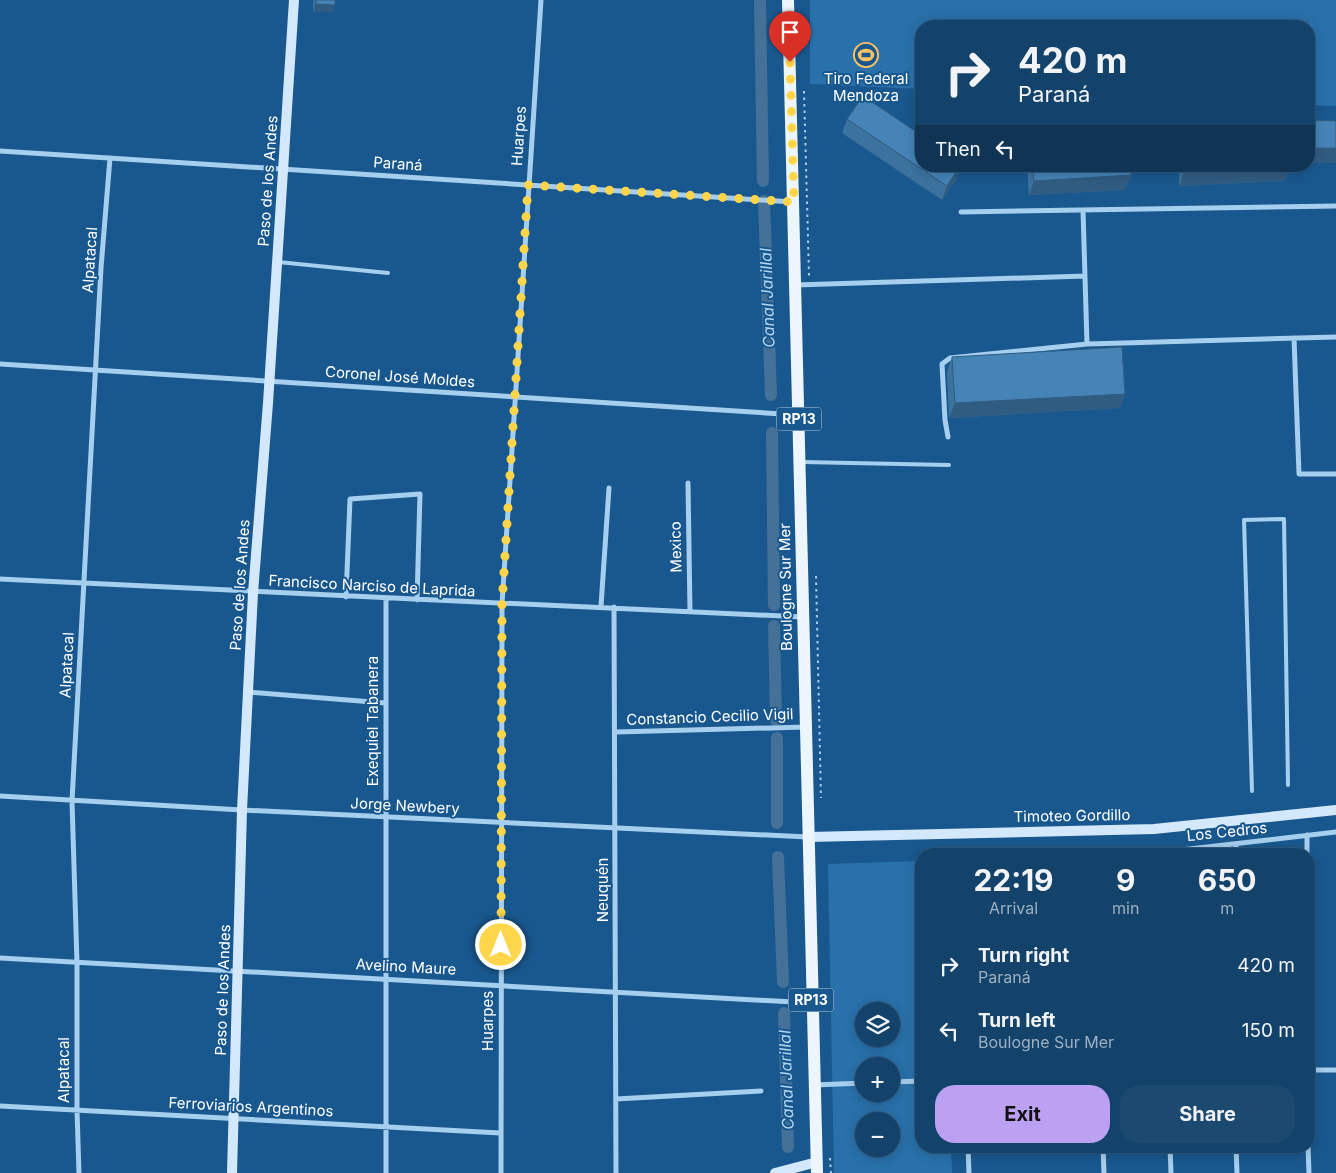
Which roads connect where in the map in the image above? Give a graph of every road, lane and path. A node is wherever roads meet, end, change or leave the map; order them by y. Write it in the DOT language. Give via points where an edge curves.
graph roads {
  1 [pos="294,0"];
  2 [pos="541,0"];
  3 [pos="788,0"];
  4 [pos="0,151"];
  5 [pos="110,158"];
  6 [pos="284,169"];
  7 [pos="528,185"];
  8 [pos="794,202"];
  9 [pos="1336,206"];
  10 [pos="1083,210"];
  11 [pos="961,212"];
  12 [pos="278,262"];
  13 [pos="388,273"];
  14 [pos="1085,276"];
  15 [pos="795,285"];
  16 [pos="1336,337"];
  17 [pos="1294,338"];
  18 [pos="1087,344"];
  19 [pos="0,364"];
  20 [pos="96,370"];
  21 [pos="270,381"];
  22 [pos="514,397"];
  23 [pos="799,415"];
  24 [pos="948,437"];
  25 [pos="800,462"];
  26 [pos="949,465"];
  27 [pos="1336,474"];
  28 [pos="688,483"];
  29 [pos="609,488"];
  30 [pos="0,579"];
  31 [pos="84,584"];
  32 [pos="253,593"];
  33 [pos="346,597"];
  34 [pos="386,599"];
  35 [pos="417,600"];
  36 [pos="502,604"];
  37 [pos="601,606"];
  38 [pos="614,607"];
  39 [pos="690,611"];
  40 [pos="804,618"];
  41 [pos="248,692"];
  42 [pos="385,703"];
  43 [pos="806,727"];
  44 [pos="616,732"];
  45 [pos="1288,786"];
  46 [pos="1252,791"];
  47 [pos="0,796"];
  48 [pos="72,801"];
  49 [pos="242,810"];
  50 [pos="1336,810"];
  51 [pos="385,817"];
  52 [pos="501,823"];
  53 [pos="616,828"];
  54 [pos="1336,832"];
  55 [pos="1307,835"];
  56 [pos="808,837"];
  57 [pos="1236,844"];
  58 [pos="1204,848"];
  59 [pos="1236,848"];
  60 [pos="1307,848"];
  61 [pos="0,958"];
  62 [pos="77,963"];
  63 [pos="238,971"];
  64 [pos="386,978"];
  65 [pos="501,985"];
  66 [pos="616,990"];
  67 [pos="811,1003"];
  68 [pos="1315,1070"];
  69 [pos="1336,1070"];
  70 [pos="915,1080"];
  71 [pos="900,1081"];
  72 [pos="855,1083"];
  73 [pos="814,1085"];
  74 [pos="761,1091"];
  75 [pos="616,1099"];
  76 [pos="0,1106"];
  77 [pos="77,1110"];
  78 [pos="234,1118"];
  79 [pos="386,1127"];
  80 [pos="500,1133"];
  81 [pos="968,1153"];
  82 [pos="1103,1153"];
  83 [pos="1170,1153"];
  84 [pos="1236,1153"];
  85 [pos="1308,1153"];
  86 [pos="817,1168"];
  87 [pos="79,1173"];
  88 [pos="232,1173"];
  89 [pos="386,1173"];
  90 [pos="501,1173"];
  91 [pos="616,1173"];
  92 [pos="775,1173"];
  93 [pos="969,1173"];
  94 [pos="1104,1173"];
  95 [pos="1170,1173"];
  96 [pos="1237,1173"];
  97 [pos="1309,1173"];
  1 -- 6 [label="street, Paso de los Andes"];
  2 -- 7 [label="street, Huarpes"];
  3 -- 8 [label="main road, Boulogne Sur Mer / RP13"];
  4 -- 5 [label="street, Paraná"];
  5 -- 6 [label="street, Paraná"];
  5 -- 20 [label="street, Alpatacal"];
  6 -- 7 [label="street, Paraná"];
  6 -- 12 [label="street, Paso de los Andes"];
  7 -- 8 [label="street, Paraná"];
  7 -- 22 [label="street, Huarpes"];
  8 -- 15 [label="main road, Boulogne Sur Mer / RP13"];
  9 -- 10 [label="street"];
  10 -- 11 [label="street"];
  10 -- 14 [label="street"];
  12 -- 13 [label="lane"];
  12 -- 21 [label="street, Paso de los Andes"];
  14 -- 15 [label="street"];
  14 -- 18 [label="street"];
  15 -- 23 [label="main road, Boulogne Sur Mer / RP13"];
  16 -- 17 [label="street"];
  17 -- 18 [label="street"];
  17 -- 27 [label="street" via="1299,474"];
  18 -- 24 [label="street" via="950,358 942,364 944,420"];
  19 -- 20 [label="street, Coronel José Moldes"];
  20 -- 21 [label="street, Coronel José Moldes"];
  20 -- 31 [label="street, Alpatacal"];
  21 -- 22 [label="street, Coronel José Moldes"];
  21 -- 32 [label="street, Paso de los Andes"];
  22 -- 23 [label="street, Coronel José Moldes"];
  22 -- 36 [label="street, Huarpes"];
  23 -- 25 [label="main road, Boulogne Sur Mer / RP13"];
  25 -- 26 [label="lane"];
  25 -- 40 [label="main road, Boulogne Sur Mer / RP13"];
  28 -- 39 [label="street, Mexico"];
  29 -- 37 [label="street"];
  30 -- 31 [label="street, Francisco Narciso de Laprida"];
  31 -- 32 [label="street, Francisco Narciso de Laprida"];
  31 -- 48 [label="street, Alpatacal"];
  32 -- 33 [label="street, Francisco Narciso de Laprida"];
  32 -- 41 [label="street, Paso de los Andes"];
  33 -- 34 [label="street, Francisco Narciso de Laprida"];
  33 -- 35 [label="street" via="350,499 420,494"];
  34 -- 35 [label="street, Francisco Narciso de Laprida"];
  34 -- 42 [label="street, Exequiel Tabanera"];
  35 -- 36 [label="street, Francisco Narciso de Laprida"];
  36 -- 37 [label="street, Francisco Narciso de Laprida"];
  36 -- 52 [label="street, Huarpes"];
  37 -- 38 [label="street, Francisco Narciso de Laprida"];
  38 -- 39 [label="street, Francisco Narciso de Laprida"];
  38 -- 44 [label="street, Neuquén"];
  39 -- 40 [label="street, Francisco Narciso de Laprida"];
  40 -- 43 [label="main road, Boulogne Sur Mer / RP13"];
  41 -- 42 [label="street"];
  41 -- 49 [label="street, Paso de los Andes"];
  42 -- 51 [label="street, Exequiel Tabanera"];
  43 -- 44 [label="street, Constancio Cecilio Vigil"];
  43 -- 56 [label="main road, Boulogne Sur Mer / RP13"];
  44 -- 53 [label="street, Neuquén"];
  45 -- 46 [label="lane" via="1284,519 1244,520"];
  47 -- 48 [label="street, Jorge Newbery"];
  48 -- 49 [label="street, Jorge Newbery"];
  48 -- 62 [label="street, Alpatacal"];
  49 -- 51 [label="street, Jorge Newbery"];
  49 -- 63 [label="street, Paso de los Andes"];
  50 -- 56 [label="street, Timoteo Gordillo" via="1154,829"];
  51 -- 52 [label="street, Jorge Newbery"];
  51 -- 64 [label="street, Exequiel Tabanera"];
  52 -- 53 [label="street, Jorge Newbery"];
  52 -- 65 [label="street, Huarpes"];
  53 -- 56 [label="street, Jorge Newbery"];
  53 -- 66 [label="street, Neuquén"];
  54 -- 55 [label="street, Los Cedros"];
  55 -- 57 [label="street, Los Cedros"];
  55 -- 60 [label="street"];
  56 -- 67 [label="main road, Boulogne Sur Mer / RP13"];
  57 -- 58 [label="street, Los Cedros"];
  57 -- 59 [label="street"];
  61 -- 62 [label="street, Avelino Maure"];
  62 -- 63 [label="street, Avelino Maure"];
  62 -- 77 [label="street, Alpatacal"];
  63 -- 64 [label="street, Avelino Maure"];
  63 -- 78 [label="street, Paso de los Andes"];
  64 -- 65 [label="street, Avelino Maure"];
  64 -- 79 [label="street, Exequiel Tabanera"];
  65 -- 66 [label="street, Avelino Maure"];
  65 -- 80 [label="street, Huarpes"];
  66 -- 67 [label="street, Avelino Maure"];
  66 -- 75 [label="street, Neuquén"];
  67 -- 73 [label="main road, Boulogne Sur Mer / RP13"];
  68 -- 69 [label="street"];
  70 -- 71 [label="street"];
  72 -- 73 [label="street"];
  73 -- 86 [label="main road, Boulogne Sur Mer / RP13"];
  74 -- 75 [label="street"];
  75 -- 91 [label="street, Neuquén"];
  76 -- 77 [label="street, Ferroviarios Argentinos"];
  77 -- 78 [label="street, Ferroviarios Argentinos"];
  77 -- 87 [label="street, Alpatacal"];
  78 -- 79 [label="street, Ferroviarios Argentinos"];
  78 -- 88 [label="street, Paso de los Andes"];
  79 -- 80 [label="street, Ferroviarios Argentinos"];
  79 -- 89 [label="street, Exequiel Tabanera"];
  80 -- 90 [label="street, Huarpes"];
  81 -- 93 [label="street"];
  82 -- 94 [label="street"];
  83 -- 95 [label="street"];
  84 -- 96 [label="street"];
  85 -- 97 [label="street"];
  86 -- 92 [label="street"];
}
